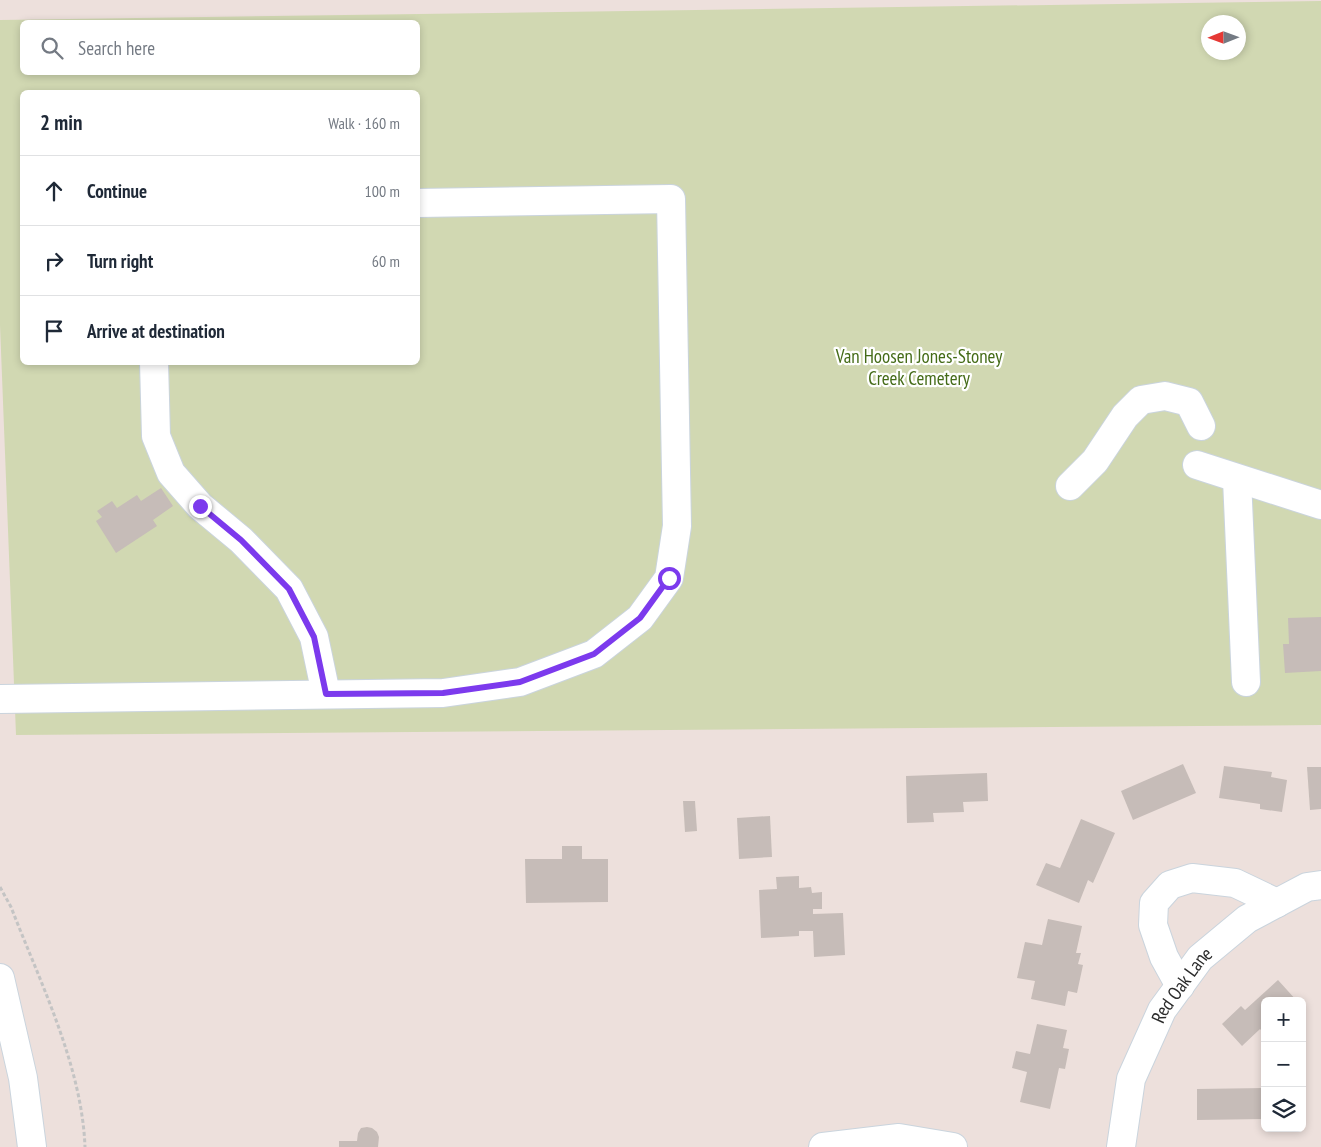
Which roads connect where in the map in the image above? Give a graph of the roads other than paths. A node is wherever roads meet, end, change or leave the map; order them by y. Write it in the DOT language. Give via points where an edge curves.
graph roads {
  1 [pos="420,203"];
  2 [pos="154,365"];
  3 [pos="1201,426"];
  4 [pos="1197,465"];
  5 [pos="1237,479"];
  6 [pos="1070,486"];
  7 [pos="1321,505"];
  8 [pos="1246,682"];
  9 [pos="326,694"];
  10 [pos="0,699"];
  11 [pos="1321,885"];
  12 [pos="1277,903"];
  13 [pos="0,978"];
  14 [pos="1180,986"];
  15 [pos="32,1147"];
  16 [pos="822,1147"];
  17 [pos="953,1147"];
  18 [pos="1121,1147"];
  1 -- 9 [label="street" via="671,199 677,526 669,578 640,618 594,654 520,682 443,693"];
  2 -- 9 [label="street" via="156,436 171,473 200,506 241,540 289,589 314,637"];
  3 -- 6 [label="street" via="1189,402 1165,396 1141,400 1125,416 1095,461"];
  4 -- 5 [label="street"];
  5 -- 7 [label="street"];
  5 -- 8 [label="street"];
  9 -- 10 [label="street"];
  11 -- 12 [label="street, Red Oak Lane" via="1307,887"];
  12 -- 14 [label="street, Red Oak Lane" via="1247,919 1200,958"];
  12 -- 14 [label="street" via="1235,883 1192,878 1170,885 1154,903 1153,925 1164,957"];
  13 -- 15 [label="street" via="24,1078"];
  14 -- 18 [label="street, Red Oak Lane" via="1162,1010 1131,1079"];
  16 -- 17 [label="street" via="899,1138"];
}
